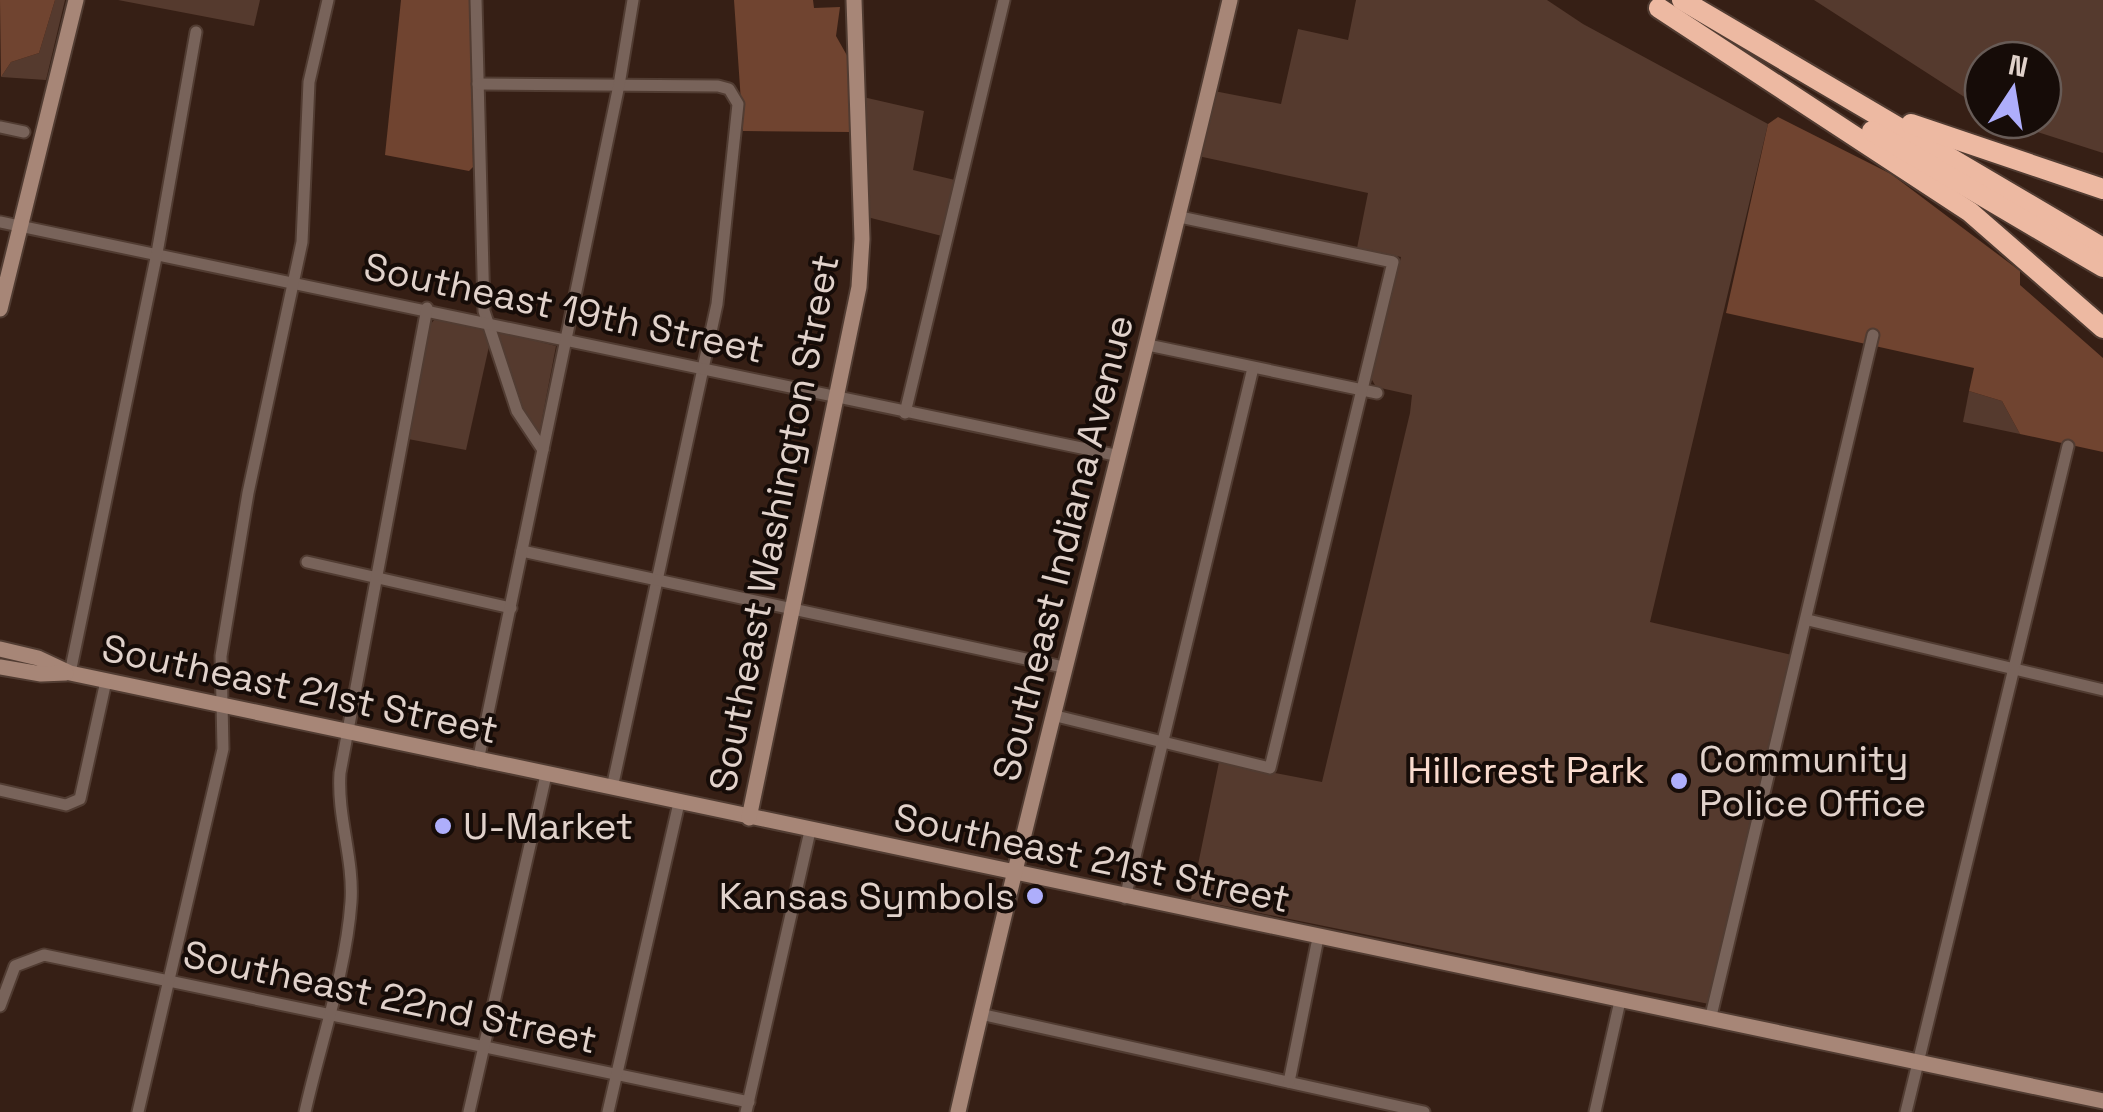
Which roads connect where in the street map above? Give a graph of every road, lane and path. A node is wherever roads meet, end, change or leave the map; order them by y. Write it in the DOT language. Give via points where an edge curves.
graph roads {
  1 [pos="76,0"];
  2 [pos="328,0"];
  3 [pos="476,0"];
  4 [pos="632,0"];
  5 [pos="854,0"];
  6 [pos="1004,0"];
  7 [pos="1230,0"];
  8 [pos="1682,0"];
  9 [pos="1652,4"];
  10 [pos="196,32"];
  11 [pos="478,84"];
  12 [pos="620,85"];
  13 [pos="1866,110"];
  14 [pos="0,127"];
  15 [pos="24,132"];
  16 [pos="2103,189"];
  17 [pos="1180,217"];
  18 [pos="0,222"];
  19 [pos="20,226"];
  20 [pos="2103,248"];
  21 [pos="156,254"];
  22 [pos="2103,267"];
  23 [pos="293,282"];
  24 [pos="427,308"];
  25 [pos="0,309"];
  26 [pos="489,322"];
  27 [pos="2103,328"];
  28 [pos="1873,336"];
  29 [pos="566,340"];
  30 [pos="1148,345"];
  31 [pos="702,368"];
  32 [pos="1253,368"];
  33 [pos="1362,390"];
  34 [pos="1377,393"];
  35 [pos="836,397"];
  36 [pos="905,414"];
  37 [pos="2068,446"];
  38 [pos="543,450"];
  39 [pos="1115,455"];
  40 [pos="522,550"];
  41 [pos="308,562"];
  42 [pos="375,579"];
  43 [pos="657,579"];
  44 [pos="792,606"];
  45 [pos="511,608"];
  46 [pos="1808,620"];
  47 [pos="0,649"];
  48 [pos="0,666"];
  49 [pos="1063,667"];
  50 [pos="2014,669"];
  51 [pos="70,673"];
  52 [pos="106,681"];
  53 [pos="2103,690"];
  54 [pos="221,706"];
  55 [pos="1052,715"];
  56 [pos="346,732"];
  57 [pos="1162,742"];
  58 [pos="478,761"];
  59 [pos="546,775"];
  60 [pos="612,788"];
  61 [pos="0,790"];
  62 [pos="679,803"];
  63 [pos="749,818"];
  64 [pos="810,831"];
  65 [pos="1013,875"];
  66 [pos="1124,898"];
  67 [pos="1318,938"];
  68 [pos="168,982"];
  69 [pos="1620,1001"];
  70 [pos="0,1006"];
  71 [pos="328,1012"];
  72 [pos="980,1014"];
  73 [pos="1710,1020"];
  74 [pos="484,1046"];
  75 [pos="1918,1063"];
  76 [pos="616,1075"];
  77 [pos="1289,1082"];
  78 [pos="2103,1101"];
  79 [pos="747,1107"];
  80 [pos="138,1112"];
  81 [pos="304,1112"];
  82 [pos="469,1112"];
  83 [pos="608,1112"];
  84 [pos="958,1112"];
  85 [pos="1424,1112"];
  86 [pos="1595,1112"];
  87 [pos="1906,1112"];
  1 -- 19 [label="main road"];
  2 -- 23 [label="street" via="309,82 306,207"];
  3 -- 11 [label="street"];
  4 -- 12 [label="street"];
  5 -- 35 [label="main road, Southeast Washington Street" via="862,266"];
  6 -- 36 [label="street"];
  7 -- 17 [label="main road, Southeast Indiana Avenue"];
  8 -- 13 [label="highway"];
  9 -- 22 [label="highway"];
  9 -- 27 [label="highway" via="1970,212"];
  10 -- 21 [label="street"];
  11 -- 12 [label="street"];
  11 -- 26 [label="street" via="479,223"];
  12 -- 29 [label="street"];
  12 -- 31 [label="street" via="718,86 734,93 738,104 729,217"];
  13 -- 16 [label="highway"];
  13 -- 20 [label="highway"];
  14 -- 15 [label="street"];
  17 -- 30 [label="main road, Southeast Indiana Avenue"];
  17 -- 33 [label="street" via="1393,262"];
  18 -- 19 [label="street, Southeast 19th Street"];
  19 -- 21 [label="street, Southeast 19th Street"];
  19 -- 25 [label="main road"];
  21 -- 23 [label="street, Southeast 19th Street"];
  21 -- 51 [label="street"];
  23 -- 24 [label="street, Southeast 19th Street"];
  23 -- 54 [label="street" via="240,541"];
  24 -- 26 [label="street, Southeast 19th Street"];
  24 -- 42 [label="street"];
  26 -- 29 [label="street, Southeast 19th Street"];
  26 -- 38 [label="street" via="517,411"];
  28 -- 46 [label="street"];
  29 -- 31 [label="street, Southeast 19th Street"];
  29 -- 38 [label="street"];
  30 -- 32 [label="street"];
  30 -- 39 [label="main road, Southeast Indiana Avenue"];
  31 -- 35 [label="street, Southeast 19th Street"];
  31 -- 43 [label="street"];
  32 -- 33 [label="street"];
  32 -- 57 [label="street"];
  33 -- 34 [label="street"];
  33 -- 57 [label="street" via="1270,768"];
  35 -- 36 [label="street, Southeast 19th Street"];
  35 -- 44 [label="main road, Southeast Washington Street"];
  36 -- 39 [label="street, Southeast 19th Street"];
  37 -- 50 [label="street"];
  38 -- 40 [label="street"];
  39 -- 49 [label="main road, Southeast Indiana Avenue"];
  40 -- 43 [label="street"];
  40 -- 45 [label="street"];
  41 -- 42 [label="street"];
  42 -- 45 [label="street"];
  42 -- 56 [label="street"];
  43 -- 44 [label="street"];
  43 -- 60 [label="street"];
  44 -- 49 [label="street"];
  44 -- 63 [label="main road, Southeast Washington Street"];
  45 -- 58 [label="street"];
  46 -- 50 [label="street"];
  46 -- 73 [label="street"];
  47 -- 51 [label="main road, Southeast 21st Street"];
  48 -- 51 [label="main road, Southeast 21st Street"];
  49 -- 55 [label="main road, Southeast Indiana Avenue"];
  50 -- 53 [label="street"];
  50 -- 75 [label="street"];
  51 -- 52 [label="main road, Southeast 21st Street"];
  52 -- 54 [label="main road, Southeast 21st Street"];
  52 -- 61 [label="street" via="80,800 66,805"];
  54 -- 56 [label="main road, Southeast 21st Street"];
  54 -- 68 [label="street" via="222,748"];
  55 -- 57 [label="street"];
  55 -- 65 [label="main road, Southeast Indiana Avenue"];
  56 -- 58 [label="main road, Southeast 21st Street"];
  56 -- 71 [label="street" via="338,793 352,898"];
  57 -- 66 [label="street"];
  58 -- 59 [label="main road, Southeast 21st Street"];
  59 -- 60 [label="main road, Southeast 21st Street"];
  59 -- 74 [label="street"];
  60 -- 62 [label="main road, Southeast 21st Street"];
  62 -- 63 [label="main road, Southeast 21st Street"];
  62 -- 76 [label="street"];
  63 -- 64 [label="main road, Southeast 21st Street"];
  64 -- 65 [label="main road, Southeast 21st Street"];
  64 -- 79 [label="street"];
  65 -- 66 [label="main road, Southeast 21st Street"];
  65 -- 72 [label="main road, Southeast Indiana Avenue"];
  66 -- 67 [label="main road, Southeast 21st Street"];
  67 -- 69 [label="main road, Southeast 21st Street"];
  67 -- 77 [label="street"];
  68 -- 70 [label="street, Southeast 22nd Street" via="44,955 20,962 10,973"];
  68 -- 71 [label="street, Southeast 22nd Street"];
  68 -- 80 [label="street"];
  69 -- 73 [label="main road, Southeast 21st Street"];
  69 -- 86 [label="street"];
  71 -- 74 [label="street, Southeast 22nd Street"];
  71 -- 81 [label="street"];
  72 -- 77 [label="street"];
  72 -- 84 [label="main road, Southeast Indiana Avenue"];
  73 -- 75 [label="main road, Southeast 21st Street"];
  74 -- 76 [label="street, Southeast 22nd Street"];
  74 -- 82 [label="street"];
  75 -- 78 [label="main road, Southeast 21st Street"];
  75 -- 87 [label="street"];
  76 -- 79 [label="street, Southeast 22nd Street"];
  76 -- 83 [label="street"];
  77 -- 85 [label="street"];
}
